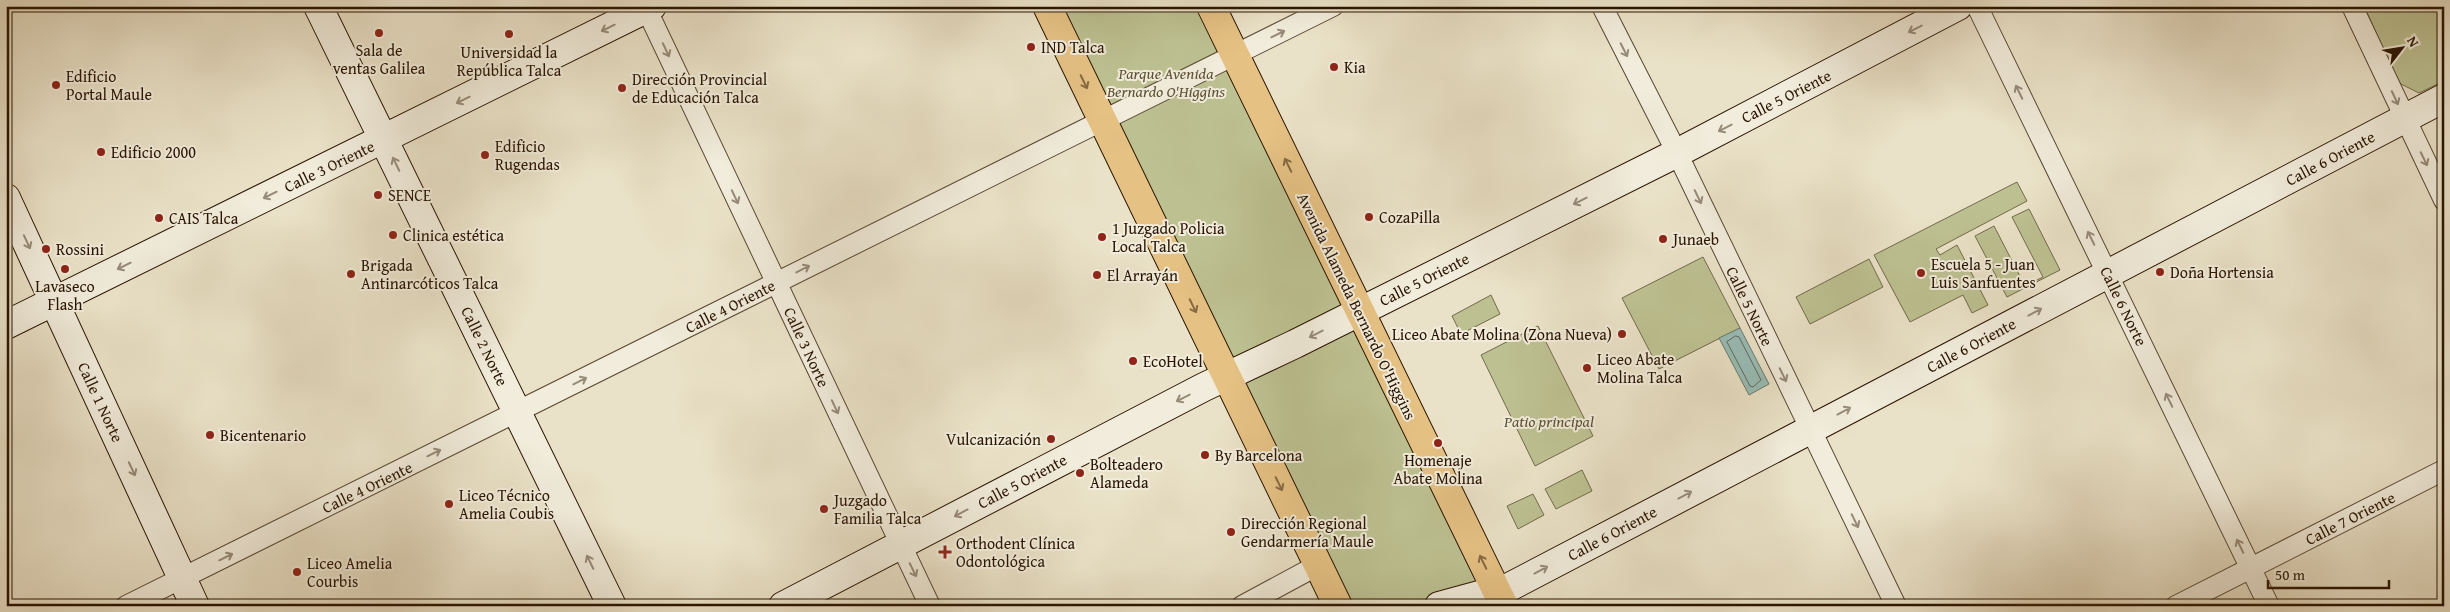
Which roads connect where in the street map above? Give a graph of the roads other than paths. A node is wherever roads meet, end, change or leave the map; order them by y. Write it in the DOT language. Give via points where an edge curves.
graph roads {
  1 [pos="318,6"];
  2 [pos="1047,6"];
  3 [pos="1211,6"];
  4 [pos="1333,6"];
  5 [pos="1602,6"];
  6 [pos="1958,6"];
  7 [pos="1977,6"];
  8 [pos="2352,6"];
  9 [pos="648,7"];
  10 [pos="1235,55"];
  11 [pos="2444,98"];
  12 [pos="2405,118"];
  13 [pos="1103,120"];
  14 [pos="383,139"];
  15 [pos="1677,153"];
  16 [pos="6,198"];
  17 [pos="2444,200"];
  18 [pos="2108,273"];
  19 [pos="776,283"];
  20 [pos="54,301"];
  21 [pos="1359,312"];
  22 [pos="6,325"];
  23 [pos="1226,376"];
  24 [pos="517,412"];
  25 [pos="1810,429"];
  26 [pos="2444,470"];
  27 [pos="901,544"];
  28 [pos="1318,565"];
  29 [pos="2251,568"];
  30 [pos="182,578"];
  31 [pos="1496,601"];
  32 [pos="126,606"];
  33 [pos="195,606"];
  34 [pos="612,606"];
  35 [pos="783,606"];
  36 [pos="930,606"];
  37 [pos="1242,606"];
  38 [pos="1338,606"];
  39 [pos="1439,606"];
  40 [pos="1896,606"];
  41 [pos="2176,606"];
  42 [pos="2269,606"];
  1 -- 14 [label="main road, Calle 2 Norte"];
  2 -- 13 [label="main road, one-way"];
  3 -- 10 [label="main road, Avenida Alameda Bernardo O'Higgins"];
  10 -- 4 [label="street, Calle 4 Oriente, one-way"];
  5 -- 15 [label="street, Calle 5 Norte, one-way"];
  6 -- 15 [label="main road, Calle 5 Oriente, one-way"];
  18 -- 7 [label="street, Calle 6 Norte, one-way"];
  8 -- 12 [label="street, one-way"];
  9 -- 14 [label="main road, Calle 3 Oriente, one-way"];
  9 -- 19 [label="street, Calle 3 Norte, one-way"];
  10 -- 13 [label="street, Calle 4 Oriente"];
  21 -- 10 [label="main road, Avenida Alameda Bernardo O'Higgins, one-way"];
  11 -- 12 [label="main road, Calle 6 Oriente"];
  12 -- 17 [label="street, one-way"];
  12 -- 18 [label="main road, Calle 6 Oriente"];
  19 -- 13 [label="street, Calle 4 Oriente, one-way"];
  13 -- 23 [label="main road, one-way"];
  14 -- 20 [label="main road, Calle 3 Oriente, one-way"];
  24 -- 14 [label="main road, Calle 2 Norte, one-way"];
  15 -- 21 [label="main road, Calle 5 Oriente, one-way"];
  15 -- 25 [label="street, Calle 5 Norte, one-way"];
  16 -- 20 [label="main road, Calle 1 Norte, one-way"];
  25 -- 18 [label="main road, Calle 6 Oriente, one-way"];
  29 -- 18 [label="street, Calle 6 Norte, one-way"];
  24 -- 19 [label="street, Calle 4 Oriente, one-way"];
  19 -- 27 [label="street, Calle 3 Norte, one-way"];
  20 -- 22 [label="main road, Calle 3 Oriente"];
  20 -- 30 [label="main road, Calle 1 Norte, one-way"];
  21 -- 23 [label="main road, Calle 5 Oriente, one-way"];
  31 -- 21 [label="main road, Avenida Alameda Bernardo O'Higgins, one-way"];
  23 -- 27 [label="main road, Calle 5 Oriente, one-way"];
  23 -- 28 [label="main road, one-way"];
  30 -- 24 [label="street, Calle 4 Oriente, one-way"];
  34 -- 24 [label="main road, Calle 2 Norte, one-way"];
  31 -- 25 [label="main road, Calle 6 Oriente, one-way"];
  25 -- 40 [label="street, Calle 5 Norte, one-way"];
  26 -- 29 [label="street, Calle 7 Oriente"];
  27 -- 35 [label="main road, Calle 5 Oriente"];
  27 -- 36 [label="street, Calle 3 Norte, one-way"];
  28 -- 37 [label="street"];
  28 -- 38 [label="main road"];
  29 -- 41 [label="street, Calle 7 Oriente"];
  29 -- 42 [label="street, Calle 6 Norte"];
  30 -- 32 [label="street, Calle 4 Oriente"];
  30 -- 33 [label="main road, Calle 1 Norte"];
  31 -- 39 [label="main road, Calle 6 Oriente" via="1484,594"];
}
